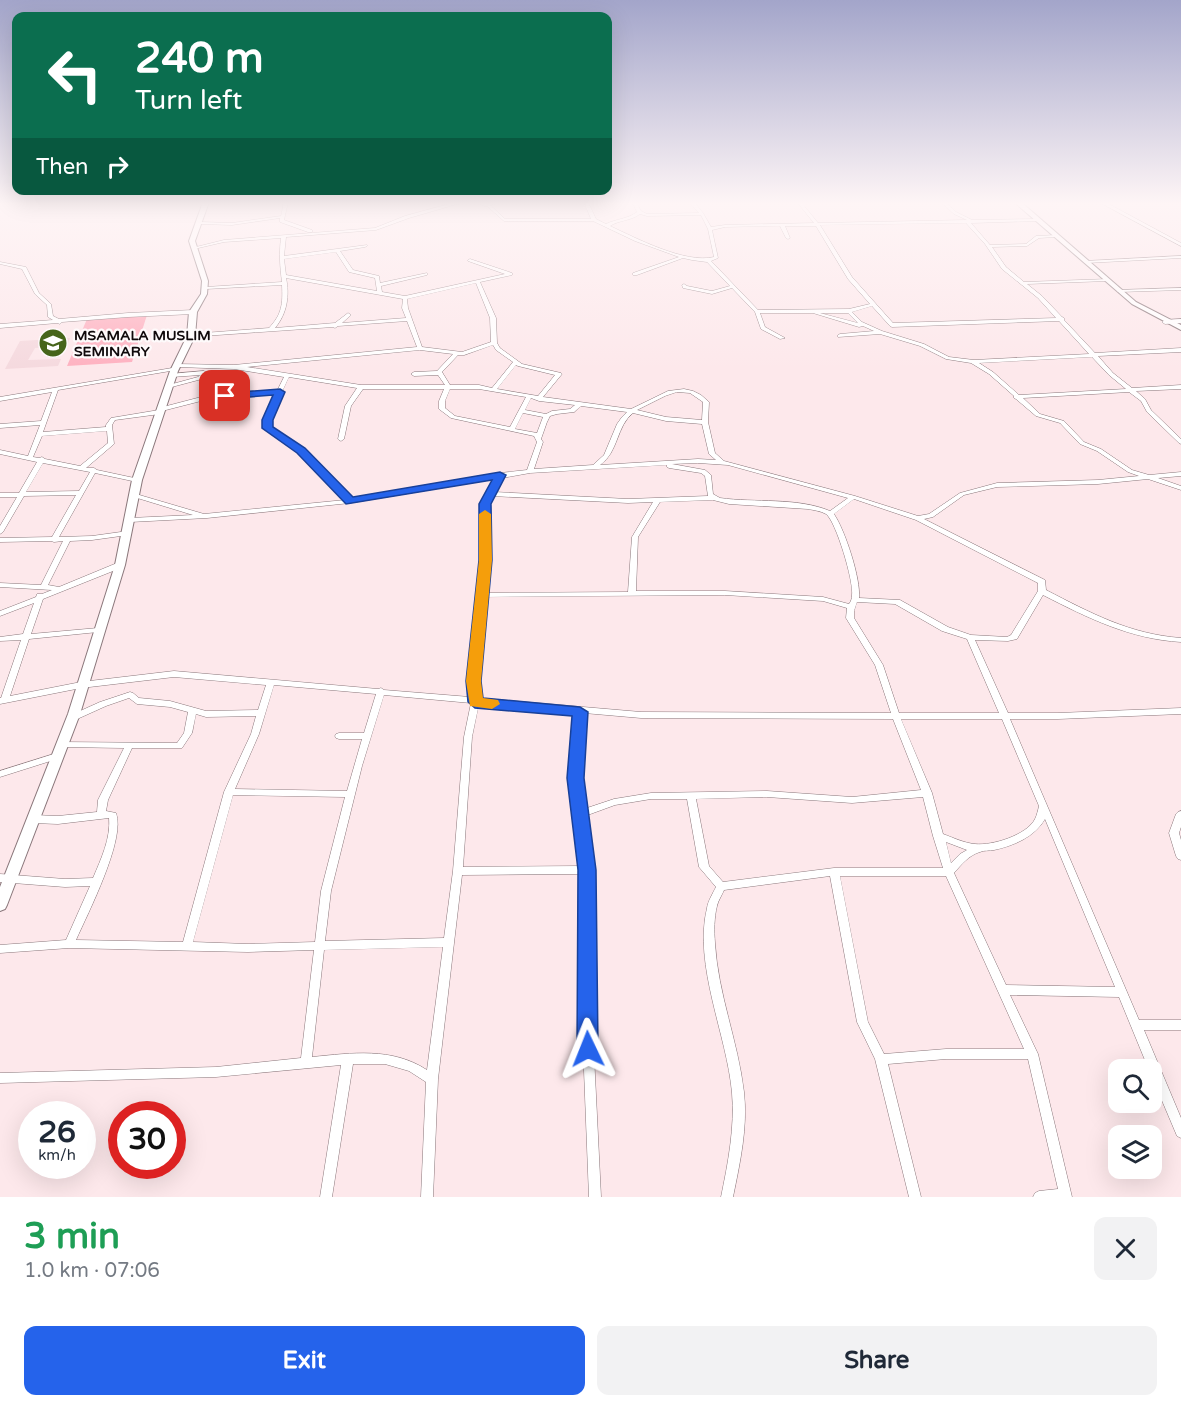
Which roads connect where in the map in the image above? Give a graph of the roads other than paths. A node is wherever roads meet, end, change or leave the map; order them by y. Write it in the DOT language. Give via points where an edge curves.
graph roads {
  1 [pos="197,258"];
  2 [pos="283,258"];
  3 [pos="341,258"];
  4 [pos="682,258"];
  5 [pos="716,258"];
  6 [pos="838,258"];
  7 [pos="997,258"];
  8 [pos="1081,258"];
  9 [pos="1181,258"];
  10 [pos="470,260"];
  11 [pos="709,261"];
  12 [pos="1086,262"];
  13 [pos="0,263"];
  14 [pos="358,274"];
  15 [pos="425,274"];
  16 [pos="634,274"];
  17 [pos="284,276"];
  18 [pos="1107,280"];
  19 [pos="478,282"];
  20 [pos="285,284"];
  21 [pos="1023,284"];
  22 [pos="340,285"];
  23 [pos="379,285"];
  24 [pos="684,285"];
  25 [pos="731,287"];
  26 [pos="206,288"];
  27 [pos="1181,289"];
  28 [pos="1119,291"];
  29 [pos="380,294"];
  30 [pos="405,298"];
  31 [pos="873,304"];
  32 [pos="805,310"];
  33 [pos="849,311"];
  34 [pos="193,312"];
  35 [pos="757,312"];
  36 [pos="348,315"];
  37 [pos="410,319"];
  38 [pos="1062,319"];
  39 [pos="1181,321"];
  40 [pos="61,322"];
  41 [pos="1165,322"];
  42 [pos="892,325"];
  43 [pos="0,326"];
  44 [pos="334,326"];
  45 [pos="1181,328"];
  46 [pos="866,330"];
  47 [pos="269,331"];
  48 [pos="880,333"];
  49 [pos="191,336"];
  50 [pos="840,336"];
  51 [pos="782,338"];
  52 [pos="494,343"];
  53 [pos="420,348"];
  54 [pos="1181,350"];
  55 [pos="456,354"];
  56 [pos="1096,357"];
  57 [pos="972,362"];
  58 [pos="515,363"];
  59 [pos="209,367"];
  60 [pos="234,367"];
  61 [pos="175,369"];
  62 [pos="439,372"];
  63 [pos="204,373"];
  64 [pos="414,374"];
  65 [pos="287,376"];
  66 [pos="168,386"];
  67 [pos="448,386"];
  68 [pos="361,387"];
  69 [pos="1181,387"];
  70 [pos="57,388"];
  71 [pos="493,390"];
  72 [pos="1131,390"];
  73 [pos="280,392"];
  74 [pos="529,397"];
  75 [pos="1016,397"];
  76 [pos="0,399"];
  77 [pos="540,399"];
  78 [pos="579,405"];
  79 [pos="160,410"];
  80 [pos="521,411"];
  81 [pos="632,411"];
  82 [pos="544,416"];
  83 [pos="705,422"];
  84 [pos="43,423"];
  85 [pos="0,426"];
  86 [pos="109,429"];
  87 [pos="512,429"];
  88 [pos="39,434"];
  89 [pos="539,438"];
  90 [pos="341,439"];
  91 [pos="1179,440"];
  92 [pos="2,454"];
  93 [pos="31,456"];
  94 [pos="42,459"];
  95 [pos="728,463"];
  96 [pos="656,464"];
  97 [pos="595,466"];
  98 [pos="83,467"];
  99 [pos="94,470"];
  100 [pos="530,471"];
  101 [pos="1181,474"];
  102 [pos="500,475"];
  103 [pos="1157,477"];
  104 [pos="1145,478"];
  105 [pos="137,480"];
  106 [pos="1167,484"];
  107 [pos="1181,488"];
  108 [pos="80,493"];
  109 [pos="489,494"];
  110 [pos="0,495"];
  111 [pos="20,495"];
  112 [pos="136,496"];
  113 [pos="853,497"];
  114 [pos="713,498"];
  115 [pos="658,500"];
  116 [pos="350,501"];
  117 [pos="830,514"];
  118 [pos="207,516"];
  119 [pos="918,518"];
  120 [pos="130,520"];
  121 [pos="0,532"];
  122 [pos="128,533"];
  123 [pos="67,539"];
  124 [pos="0,540"];
  125 [pos="54,540"];
  126 [pos="120,565"];
  127 [pos="0,585"];
  128 [pos="44,587"];
  129 [pos="58,588"];
  130 [pos="1042,591"];
  131 [pos="632,593"];
  132 [pos="482,595"];
  133 [pos="40,596"];
  134 [pos="853,603"];
  135 [pos="0,614"];
  136 [pos="99,630"];
  137 [pos="25,637"];
  138 [pos="970,637"];
  139 [pos="0,639"];
  140 [pos="1181,640"];
  141 [pos="271,682"];
  142 [pos="81,685"];
  143 [pos="381,691"];
  144 [pos="2,700"];
  145 [pos="475,702"];
  146 [pos="192,711"];
  147 [pos="1181,711"];
  148 [pos="580,712"];
  149 [pos="261,713"];
  150 [pos="896,716"];
  151 [pos="1003,716"];
  152 [pos="72,718"];
  153 [pos="339,736"];
  154 [pos="366,736"];
  155 [pos="62,744"];
  156 [pos="129,746"];
  157 [pos="57,756"];
  158 [pos="0,774"];
  159 [pos="229,792"];
  160 [pos="927,793"];
  161 [pos="351,794"];
  162 [pos="691,797"];
  163 [pos="1043,806"];
  164 [pos="100,814"];
  165 [pos="580,814"];
  166 [pos="1181,814"];
  167 [pos="33,819"];
  168 [pos="938,836"];
  169 [pos="978,848"];
  170 [pos="1181,856"];
  171 [pos="587,870"];
  172 [pos="458,871"];
  173 [pos="834,872"];
  174 [pos="949,872"];
  175 [pos="5,879"];
  176 [pos="96,882"];
  177 [pos="721,886"];
  178 [pos="0,905"];
  179 [pos="449,942"];
  180 [pos="69,944"];
  181 [pos="187,946"];
  182 [pos="319,946"];
  183 [pos="0,949"];
  184 [pos="1005,990"];
  185 [pos="1122,992"];
  186 [pos="1136,1025"];
  187 [pos="1181,1025"];
  188 [pos="1032,1054"];
  189 [pos="348,1059"];
  190 [pos="881,1059"];
  191 [pos="306,1061"];
  192 [pos="0,1078"];
  193 [pos="432,1079"];
  194 [pos="1181,1132"];
  195 [pos="1065,1196"];
  196 [pos="326,1197"];
  197 [pos="427,1197"];
  198 [pos="596,1197"];
  199 [pos="727,1197"];
  200 [pos="915,1197"];
  201 [pos="1039,1197"];
  1 -- 26 [label="street"];
  2 -- 17 [label="street"];
  3 -- 14 [label="street" via="347,268"];
  4 -- 11 [label="street"];
  4 -- 16 [label="street"];
  5 -- 11 [label="street"];
  6 -- 31 [label="street"];
  7 -- 21 [label="street"];
  8 -- 12 [label="street"];
  9 -- 12 [label="street"];
  10 -- 19 [label="street" via="510,274"];
  11 -- 25 [label="street"];
  12 -- 18 [label="street"];
  13 -- 40 [label="street" via="24,268 37,294 49,304 51,317"];
  14 -- 22 [label="street"];
  14 -- 23 [label="street" via="377,276"];
  15 -- 23 [label="street"];
  17 -- 20 [label="street"];
  17 -- 22 [label="street"];
  18 -- 21 [label="street"];
  18 -- 28 [label="street"];
  19 -- 30 [label="street"];
  19 -- 52 [label="street" via="493,318"];
  20 -- 26 [label="street"];
  20 -- 47 [label="street" via="280,321"];
  21 -- 38 [label="street"];
  22 -- 29 [label="street"];
  23 -- 29 [label="street"];
  24 -- 25 [label="street" via="712,293"];
  25 -- 35 [label="street"];
  26 -- 34 [label="street"];
  27 -- 28 [label="street"];
  28 -- 41 [label="street"];
  29 -- 30 [label="street"];
  30 -- 37 [label="street"];
  31 -- 33 [label="street"];
  31 -- 42 [label="street"];
  32 -- 33 [label="street"];
  32 -- 35 [label="street"];
  32 -- 46 [label="street"];
  33 -- 46 [label="street"];
  34 -- 40 [label="street"];
  34 -- 49 [label="street"];
  35 -- 51 [label="street" via="763,328"];
  36 -- 44 [label="street"];
  37 -- 44 [label="street"];
  37 -- 53 [label="street"];
  38 -- 42 [label="street"];
  38 -- 56 [label="street"];
  39 -- 41 [label="street"];
  40 -- 43 [label="street"];
  41 -- 45 [label="street"];
  42 -- 48 [label="street"];
  44 -- 47 [label="street"];
  46 -- 48 [label="street"];
  46 -- 50 [label="street"];
  47 -- 49 [label="street"];
  48 -- 57 [label="street" via="922,345 948,358"];
  49 -- 61 [label="street"];
  52 -- 55 [label="street"];
  52 -- 58 [label="street"];
  53 -- 55 [label="street"];
  53 -- 60 [label="street"];
  54 -- 56 [label="street"];
  55 -- 62 [label="street"];
  56 -- 57 [label="street"];
  56 -- 72 [label="street"];
  57 -- 75 [label="street" via="991,373"];
  58 -- 71 [label="street"];
  58 -- 77 [label="street" via="559,375"];
  59 -- 60 [label="street"];
  59 -- 61 [label="street"];
  59 -- 63 [label="street"];
  60 -- 65 [label="street"];
  61 -- 63 [label="street"];
  61 -- 66 [label="street"];
  61 -- 70 [label="street"];
  62 -- 64 [label="street"];
  62 -- 67 [label="street"];
  63 -- 66 [label="street" via="200,378"];
  65 -- 68 [label="street"];
  65 -- 73 [label="street"];
  66 -- 79 [label="street"];
  67 -- 68 [label="street"];
  67 -- 71 [label="street"];
  67 -- 87 [label="street" via="442,401 447,414"];
  68 -- 90 [label="street" via="348,406"];
  69 -- 72 [label="street"];
  70 -- 76 [label="street"];
  70 -- 84 [label="street"];
  71 -- 74 [label="street"];
  72 -- 75 [label="street"];
  72 -- 91 [label="street"];
  73 -- 79 [label="street" via="205,398"];
  73 -- 116 [label="street" via="267,428 301,451"];
  74 -- 77 [label="street"];
  74 -- 80 [label="street"];
  75 -- 104 [label="street" via="1043,418 1062,422 1082,443"];
  77 -- 78 [label="street"];
  78 -- 81 [label="street"];
  78 -- 82 [label="street" via="572,411"];
  79 -- 86 [label="street" via="113,419"];
  79 -- 105 [label="street"];
  80 -- 82 [label="street"];
  80 -- 87 [label="street"];
  81 -- 83 [label="street"];
  81 -- 83 [label="street" via="671,390 686,389 706,402"];
  81 -- 97 [label="street" via="618,430 608,458"];
  82 -- 89 [label="street"];
  83 -- 95 [label="street" via="712,454"];
  84 -- 85 [label="street"];
  84 -- 88 [label="street"];
  86 -- 88 [label="street"];
  86 -- 98 [label="street" via="111,444"];
  87 -- 89 [label="street"];
  88 -- 93 [label="street"];
  89 -- 100 [label="street"];
  92 -- 93 [label="street"];
  93 -- 94 [label="street"];
  94 -- 98 [label="street"];
  94 -- 111 [label="street"];
  95 -- 96 [label="street"];
  95 -- 113 [label="street"];
  96 -- 97 [label="street"];
  96 -- 114 [label="street" via="704,471"];
  97 -- 100 [label="street"];
  98 -- 99 [label="street"];
  99 -- 105 [label="street"];
  99 -- 108 [label="street"];
  100 -- 102 [label="street"];
  101 -- 103 [label="street"];
  102 -- 109 [label="street"];
  102 -- 116 [label="street"];
  103 -- 104 [label="street"];
  103 -- 106 [label="street"];
  104 -- 106 [label="street"];
  104 -- 119 [label="street" via="997,485 962,494 931,516"];
  105 -- 112 [label="street"];
  106 -- 107 [label="street"];
  108 -- 111 [label="street"];
  108 -- 125 [label="street"];
  109 -- 115 [label="street"];
  109 -- 132 [label="street"];
  110 -- 111 [label="street"];
  111 -- 121 [label="street"];
  112 -- 118 [label="street"];
  112 -- 120 [label="street"];
  113 -- 117 [label="street"];
  113 -- 119 [label="street"];
  114 -- 115 [label="street"];
  114 -- 117 [label="street"];
  115 -- 131 [label="street" via="635,537"];
  116 -- 118 [label="street"];
  117 -- 134 [label="street" via="851,572"];
  118 -- 120 [label="street"];
  119 -- 130 [label="street" via="1038,579"];
  120 -- 122 [label="street"];
  122 -- 123 [label="street"];
  122 -- 126 [label="street"];
  123 -- 125 [label="street"];
  123 -- 128 [label="street"];
  124 -- 125 [label="street"];
  126 -- 129 [label="street"];
  126 -- 136 [label="street"];
  127 -- 128 [label="street"];
  128 -- 129 [label="street"];
  129 -- 133 [label="street"];
  130 -- 138 [label="street" via="1014,637"];
  130 -- 140 [label="street" via="1107,623 1152,637"];
  131 -- 132 [label="street"];
  131 -- 134 [label="street" via="795,596"];
  132 -- 145 [label="street" via="473,681"];
  133 -- 135 [label="street"];
  133 -- 137 [label="street"];
  134 -- 138 [label="street" via="897,602 945,629"];
  134 -- 150 [label="street" via="850,618 879,665"];
  136 -- 137 [label="street"];
  136 -- 142 [label="street"];
  137 -- 139 [label="street"];
  137 -- 144 [label="street"];
  138 -- 151 [label="street"];
  141 -- 142 [label="street" via="174,674"];
  141 -- 143 [label="street"];
  141 -- 149 [label="street"];
  142 -- 144 [label="street"];
  142 -- 152 [label="street"];
  143 -- 145 [label="street"];
  143 -- 154 [label="street"];
  145 -- 148 [label="street"];
  145 -- 172 [label="street" via="468,736"];
  146 -- 149 [label="street" via="221,715"];
  146 -- 152 [label="street" via="137,701 130,695"];
  146 -- 156 [label="street" via="182,745"];
  147 -- 151 [label="street"];
  148 -- 150 [label="street" via="694,717"];
  148 -- 165 [label="street" via="576,778"];
  149 -- 159 [label="street"];
  150 -- 151 [label="street"];
  150 -- 160 [label="street"];
  151 -- 163 [label="street"];
  152 -- 155 [label="street"];
  153 -- 154 [label="street"];
  154 -- 161 [label="street"];
  155 -- 156 [label="street"];
  155 -- 157 [label="street"];
  156 -- 164 [label="street"];
  157 -- 158 [label="street"];
  157 -- 167 [label="street"];
  159 -- 161 [label="street"];
  159 -- 181 [label="street"];
  160 -- 162 [label="street" via="871,799 767,794"];
  160 -- 168 [label="street"];
  161 -- 182 [label="street" via="326,891"];
  162 -- 165 [label="street" via="633,797"];
  162 -- 177 [label="street" via="704,867"];
  163 -- 169 [label="street" via="1035,826 1007,841"];
  163 -- 185 [label="street"];
  164 -- 167 [label="street"];
  164 -- 176 [label="street" via="113,815 116,821"];
  165 -- 171 [label="street"];
  166 -- 170 [label="street" via="1174,833"];
  167 -- 175 [label="street"];
  168 -- 169 [label="street"];
  168 -- 174 [label="street"];
  169 -- 174 [label="street"];
  171 -- 172 [label="street"];
  171 -- 198 [label="street" via="586,993"];
  172 -- 179 [label="street"];
  173 -- 174 [label="street"];
  173 -- 177 [label="street"];
  173 -- 190 [label="street" via="863,1022"];
  174 -- 184 [label="street"];
  175 -- 176 [label="street"];
  175 -- 178 [label="street"];
  176 -- 180 [label="street"];
  177 -- 199 [label="street" via="712,898 709,955 738,1092 739,1119"];
  179 -- 182 [label="street"];
  179 -- 193 [label="street"];
  180 -- 181 [label="street"];
  180 -- 183 [label="street"];
  181 -- 182 [label="street"];
  182 -- 191 [label="street"];
  184 -- 185 [label="street"];
  184 -- 188 [label="street"];
  185 -- 186 [label="street"];
  186 -- 187 [label="street"];
  186 -- 194 [label="street"];
  188 -- 190 [label="street"];
  188 -- 195 [label="street"];
  189 -- 191 [label="street"];
  189 -- 193 [label="street" via="385,1059 412,1065"];
  189 -- 196 [label="street"];
  190 -- 200 [label="street"];
  191 -- 192 [label="street" via="216,1072"];
  193 -- 197 [label="street"];
  195 -- 201 [label="street"];
}
